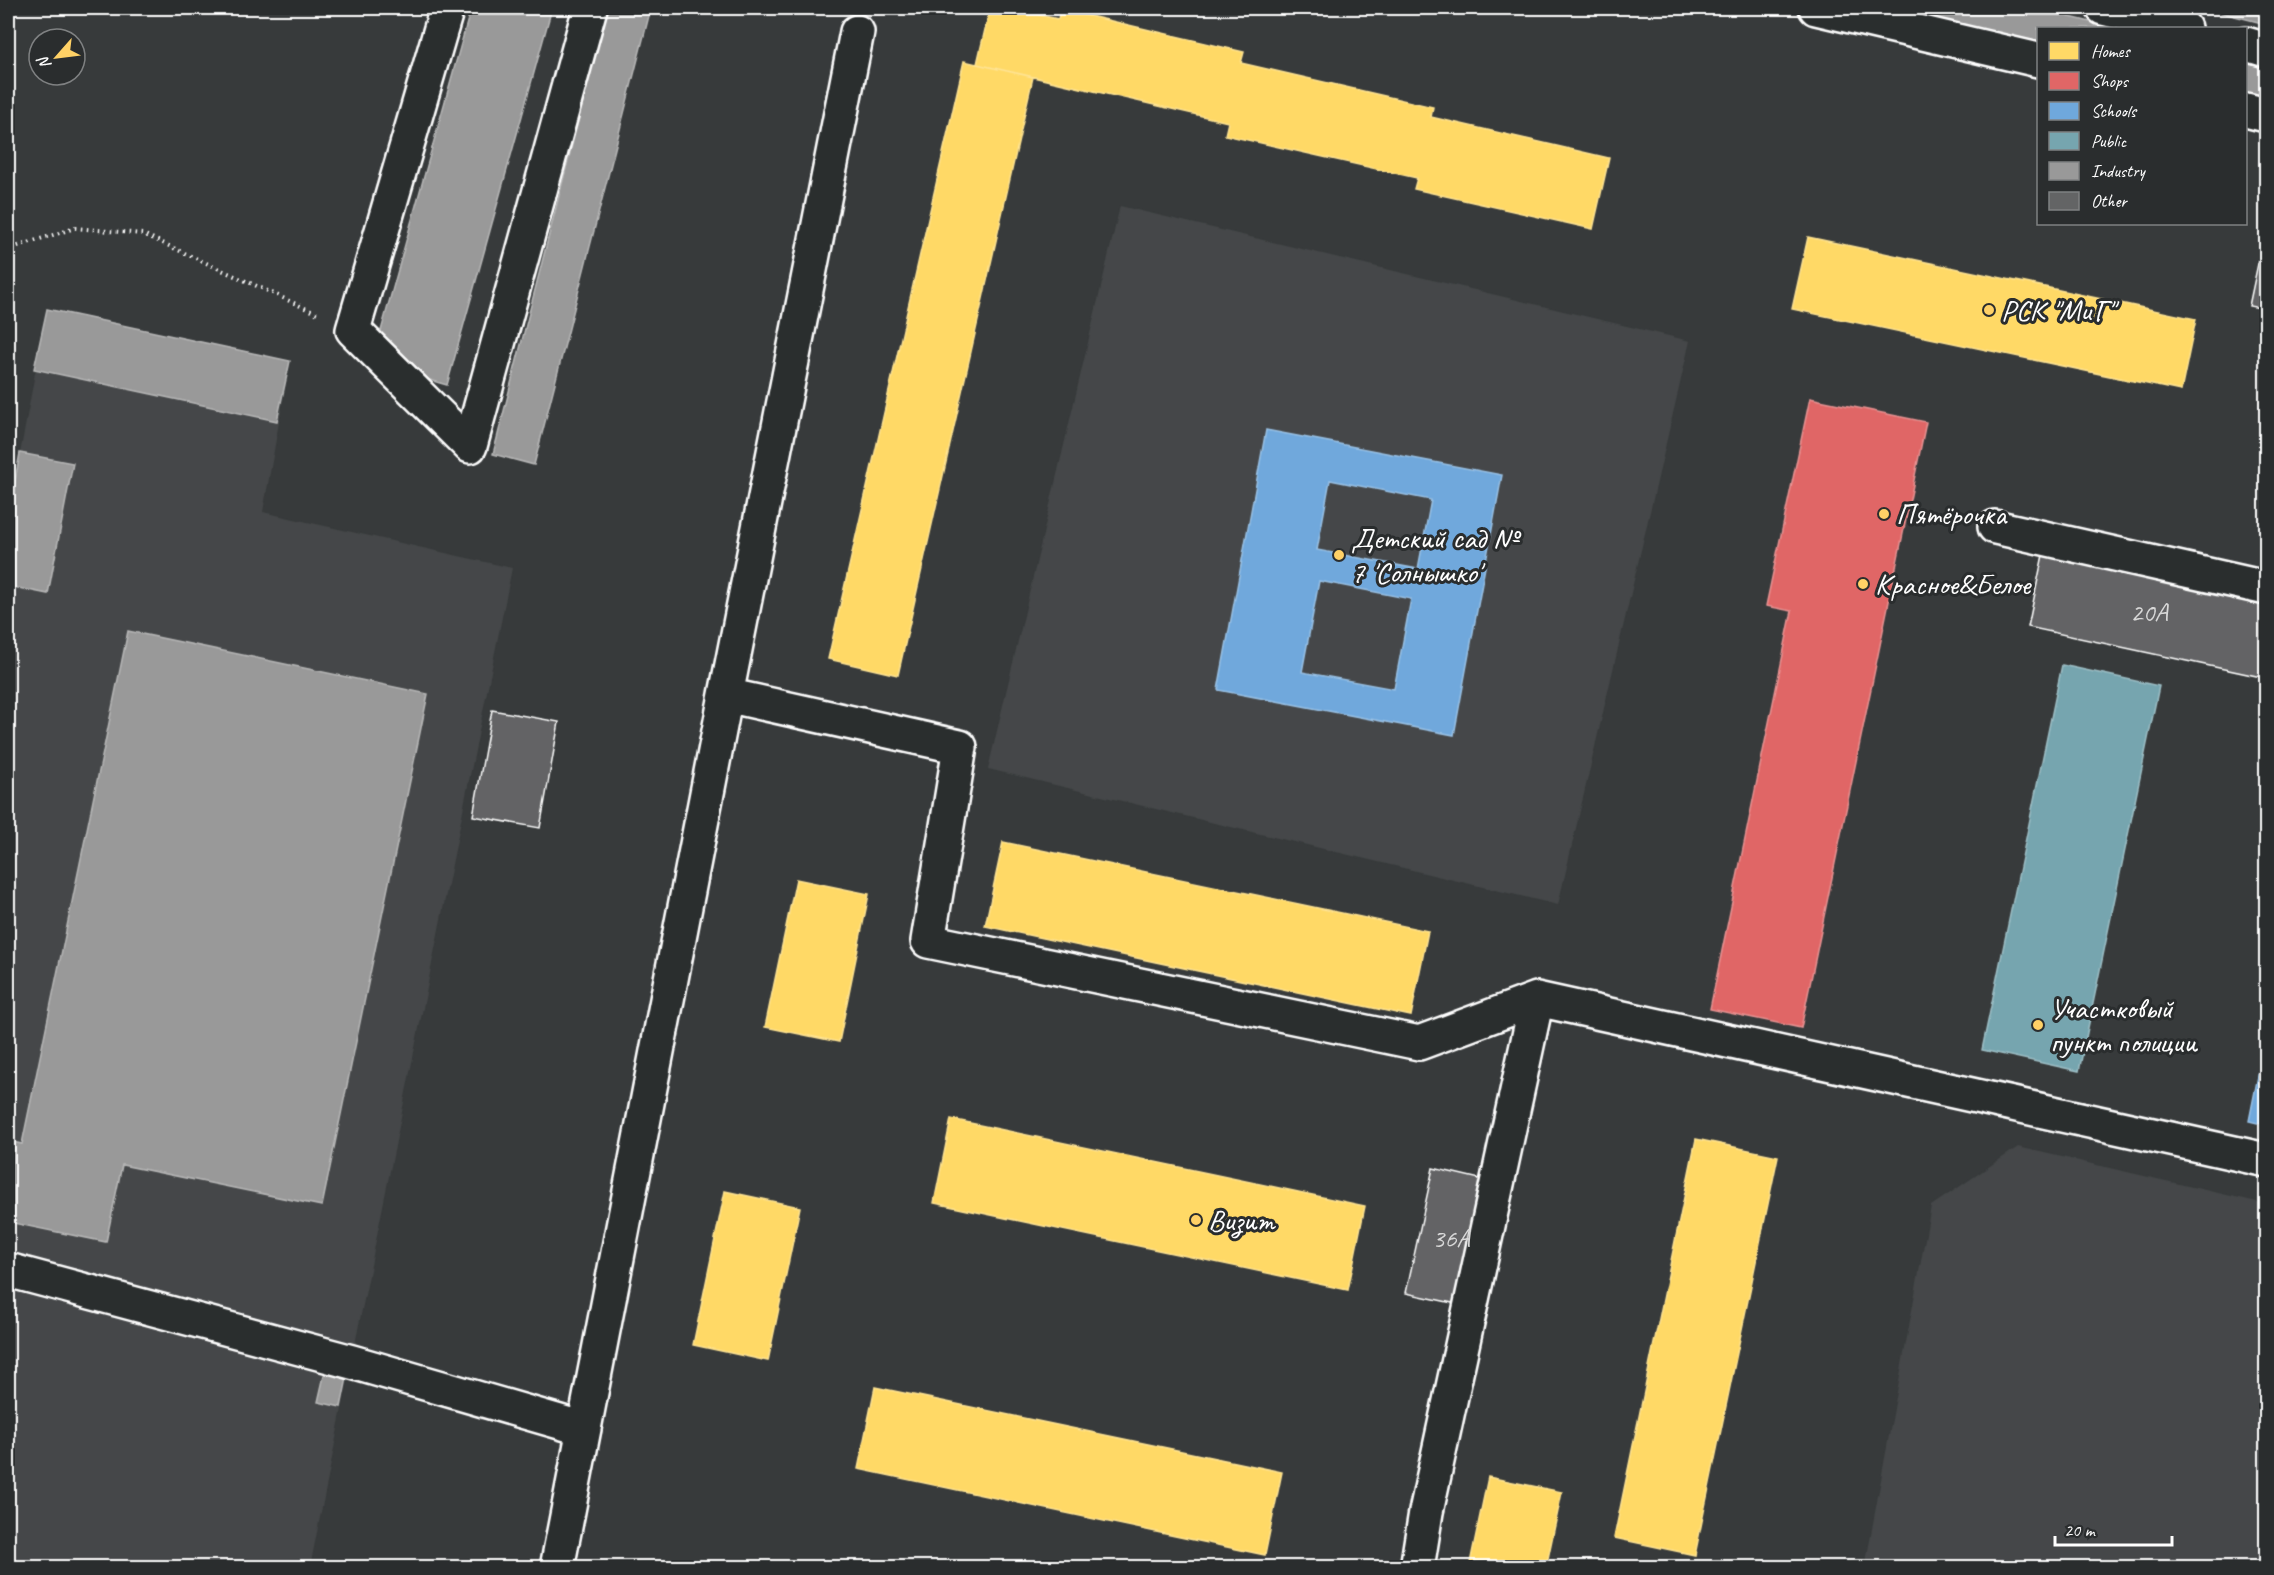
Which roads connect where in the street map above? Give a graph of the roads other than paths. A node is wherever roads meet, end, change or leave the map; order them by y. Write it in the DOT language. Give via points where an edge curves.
graph roads {
  1 [pos="447,8"];
  2 [pos="590,8"];
  3 [pos="1816,8"];
  4 [pos="2103,8"];
  5 [pos="2180,27"];
  6 [pos="857,32"];
  7 [pos="2247,44"];
  8 [pos="2266,50"];
  9 [pos="2037,60"];
  10 [pos="2247,110"];
  11 [pos="2266,115"];
  12 [pos="1995,527"];
  13 [pos="2266,588"];
  14 [pos="726,695"];
  15 [pos="1536,999"];
  16 [pos="2266,1160"];
  17 [pos="8,1270"];
  18 [pos="584,1429"];
  19 [pos="557,1568"];
  20 [pos="1417,1568"];
  1 -- 2 [label="street" via="353,330 470,446"];
  3 -- 9 [label="street"];
  4 -- 5 [label="street"];
  6 -- 14 [label="street"];
  7 -- 8 [label="street"];
  10 -- 11 [label="street"];
  12 -- 13 [label="street"];
  14 -- 15 [label="street" via="960,747 928,941 1419,1043"];
  14 -- 18 [label="street"];
  15 -- 16 [label="street"];
  15 -- 20 [label="street"];
  17 -- 18 [label="street"];
  18 -- 19 [label="street"];
}
